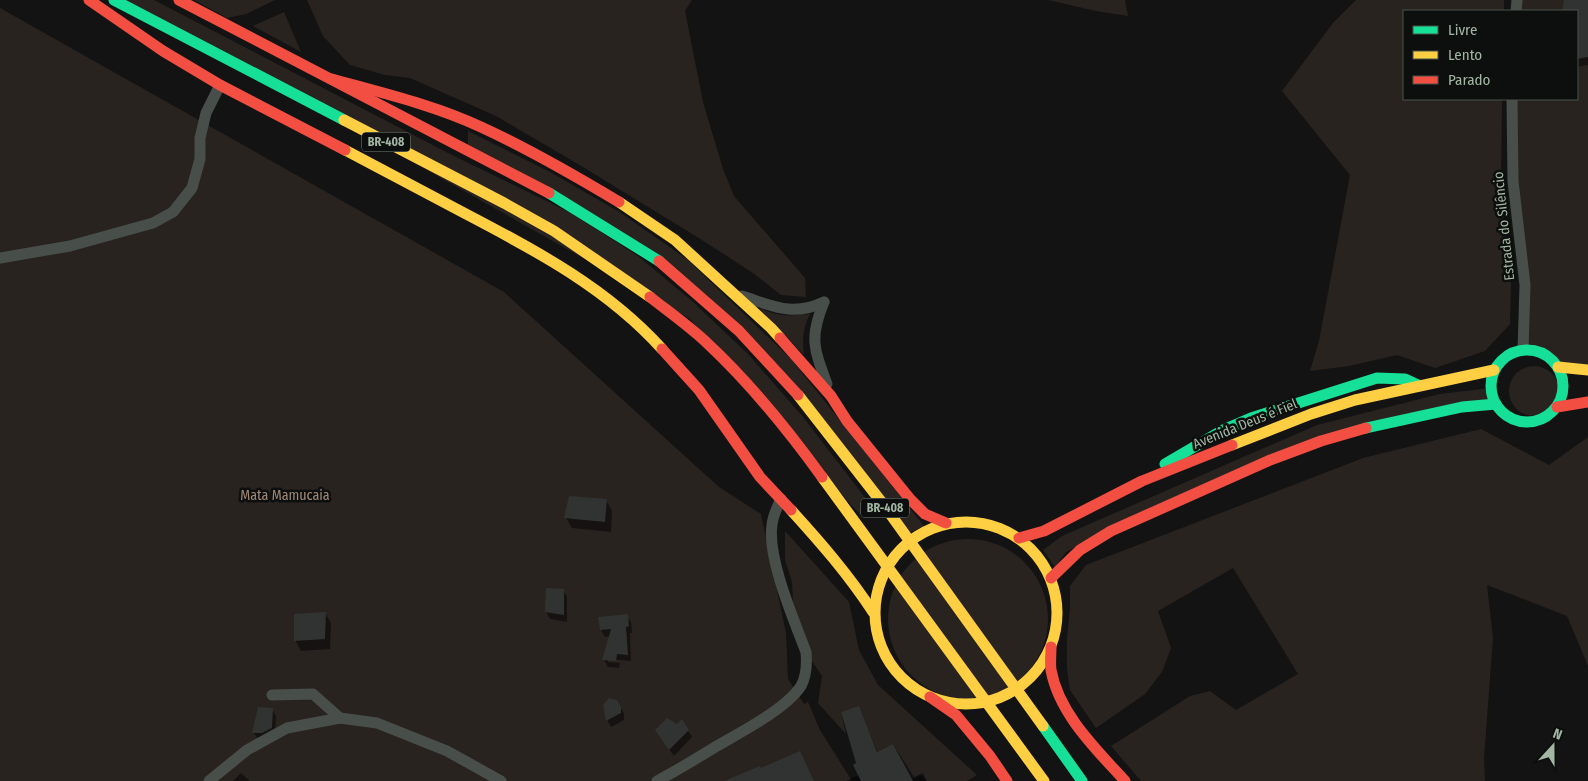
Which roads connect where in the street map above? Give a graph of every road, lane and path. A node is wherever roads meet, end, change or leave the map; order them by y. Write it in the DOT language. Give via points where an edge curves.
graph roads {
  1 [pos="89,0"];
  2 [pos="114,0"];
  3 [pos="179,0"];
  4 [pos="332,79"];
  5 [pos="220,85"];
  6 [pos="1512,100"];
  7 [pos="0,258"];
  8 [pos="735,294"];
  9 [pos="1523,350"];
  10 [pos="1558,367"];
  11 [pos="1494,370"];
  12 [pos="1588,370"];
  13 [pos="1420,385"];
  14 [pos="831,396"];
  15 [pos="1588,402"];
  16 [pos="1496,404"];
  17 [pos="1556,406"];
  18 [pos="1142,482"];
  19 [pos="781,499"];
  20 [pos="946,523"];
  21 [pos="1019,538"];
  22 [pos="1050,578"];
  23 [pos="873,612"];
  24 [pos="1051,647"];
  25 [pos="272,695"];
  26 [pos="930,697"];
  27 [pos="340,718"];
  28 [pos="209,781"];
  29 [pos="501,781"];
  30 [pos="657,781"];
  31 [pos="1007,781"];
  32 [pos="1044,781"];
  33 [pos="1082,781"];
  34 [pos="1125,781"];
  1 -- 5 [label="main road" via="163,51"];
  2 -- 32 [label="main road, BR-408, bridge" via="554,231 650,297 708,344 802,450"];
  3 -- 4 [label="main road, BR-408"];
  4 -- 8 [label="main road" via="409,100 480,126 560,166 675,240"];
  4 -- 33 [label="main road, BR-408, bridge" via="543,189 659,261 739,331 796,393 883,504"];
  5 -- 7 [label="street" via="206,113 200,138 200,159 192,188 173,212 153,223 80,243"];
  5 -- 19 [label="main road" via="530,248 591,286 651,337 699,390 760,477"];
  6 -- 9 [label="street, Estrada do Silêncio" via="1513,181 1525,285"];
  8 -- 14 [label="main road" via="771,328"];
  8 -- 14 [label="street" via="782,309 805,310 824,302 814,336 818,361"];
  9 -- 10 [label="main road" via="1545,354"];
  9 -- 11 [label="main road" via="1511,353"];
  10 -- 12 [label="main road"];
  10 -- 17 [label="main road" via="1563,387"];
  11 -- 13 [label="main road, Avenida Deus é Fiel"];
  11 -- 16 [label="main road" via="1491,393"];
  13 -- 18 [label="main road, Avenida Deus é Fiel" via="1311,414"];
  13 -- 18 [label="main road" via="1405,379 1377,378 1251,418 1192,447"];
  14 -- 20 [label="main road" via="876,460 910,499 925,514"];
  15 -- 17 [label="main road"];
  16 -- 17 [label="main road" via="1504,413 1525,422 1548,415"];
  16 -- 22 [label="main road" via="1436,412 1321,440 1111,531 1080,550"];
  18 -- 21 [label="main road, Avenida Deus é Fiel" via="1044,531"];
  19 -- 23 [label="main road" via="828,550"];
  19 -- 30 [label="street" via="772,526 772,541 781,582 806,652 806,675 789,700 757,723"];
  20 -- 21 [label="main road" via="972,522 996,527"];
  20 -- 23 [label="main road" via="918,534 894,554 879,581"];
  21 -- 22 [label="main road" via="1032,550"];
  22 -- 24 [label="main road" via="1056,595 1057,613"];
  23 -- 26 [label="main road" via="877,638 889,663 907,683"];
  24 -- 26 [label="main road" via="1029,681 988,702 949,704"];
  24 -- 34 [label="main road" via="1051,670 1067,710"];
  25 -- 27 [label="street" via="313,694"];
  26 -- 31 [label="main road" via="956,715"];
  27 -- 28 [label="street" via="287,728 247,750"];
  27 -- 29 [label="street" via="376,723 448,751"];
}
